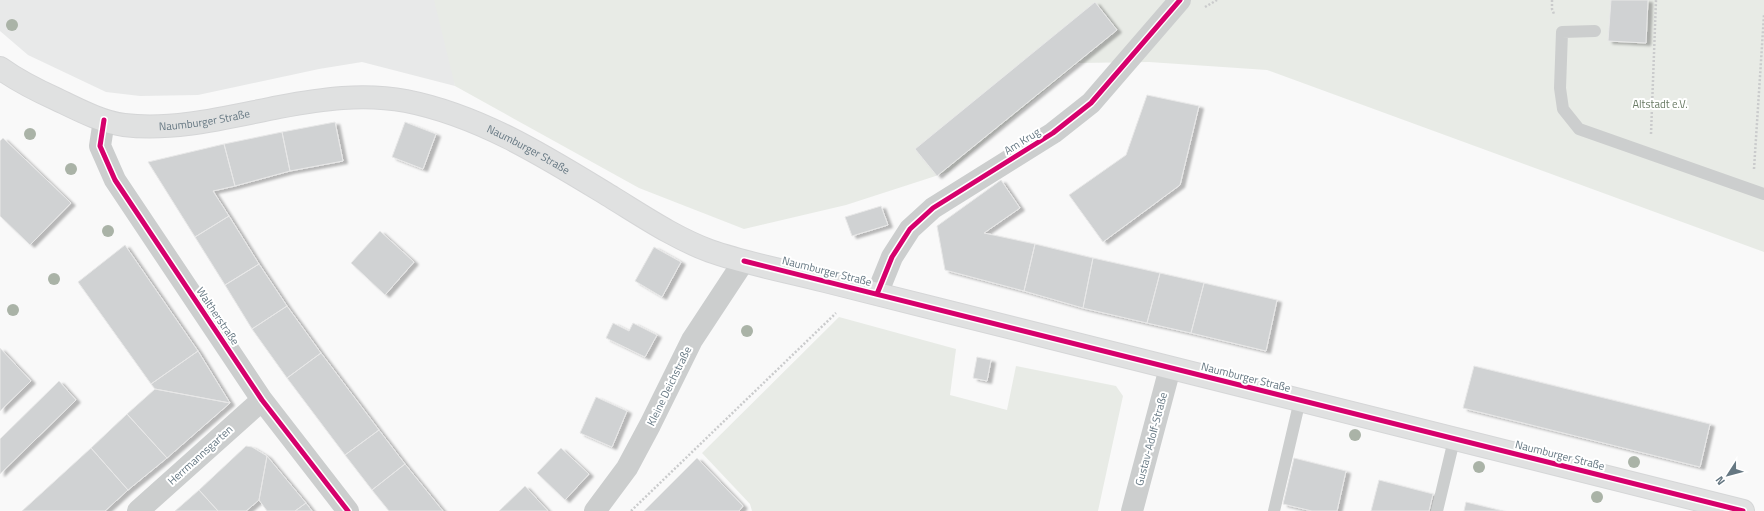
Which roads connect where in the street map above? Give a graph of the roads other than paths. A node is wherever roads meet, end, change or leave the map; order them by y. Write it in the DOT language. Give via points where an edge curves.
graph roads {
  1 [pos="1180,0"];
  2 [pos="1595,32"];
  3 [pos="0,68"];
  4 [pos="104,120"];
  5 [pos="1758,192"];
  6 [pos="744,260"];
  7 [pos="877,294"];
  8 [pos="1170,368"];
  9 [pos="262,400"];
  10 [pos="1300,400"];
  11 [pos="1454,440"];
  12 [pos="138,511"];
  13 [pos="348,511"];
  14 [pos="596,511"];
  15 [pos="1132,511"];
  16 [pos="1274,511"];
  17 [pos="1437,511"];
  18 [pos="1743,511"];
  1 -- 7 [label="street, Am Krug" via="1091,103 1053,133 933,208 910,229 892,257"];
  2 -- 5 [label="lane" via="1562,32 1560,88 1563,109 1579,129"];
  3 -- 4 [label="main road, Naumburger Straße" via="29,87"];
  4 -- 6 [label="main road, Naumburger Straße" via="122,125 160,126 204,122 332,98 376,97 407,101 471,121 514,140 679,237 710,251"];
  4 -- 9 [label="street, Waltherstraße" via="100,146 115,180"];
  6 -- 7 [label="main road, Naumburger Straße"];
  6 -- 14 [label="street, Kleine Deichstraße" via="692,340 627,468"];
  7 -- 8 [label="main road, Naumburger Straße"];
  8 -- 10 [label="main road, Naumburger Straße"];
  8 -- 15 [label="street, Gustav-Adolf-Straße"];
  9 -- 12 [label="street, Herrmannsgarten"];
  9 -- 13 [label="street, Waltherstraße"];
  10 -- 11 [label="main road, Naumburger Straße"];
  10 -- 16 [label="lane"];
  11 -- 17 [label="lane"];
  11 -- 18 [label="main road, Naumburger Straße"];
}
